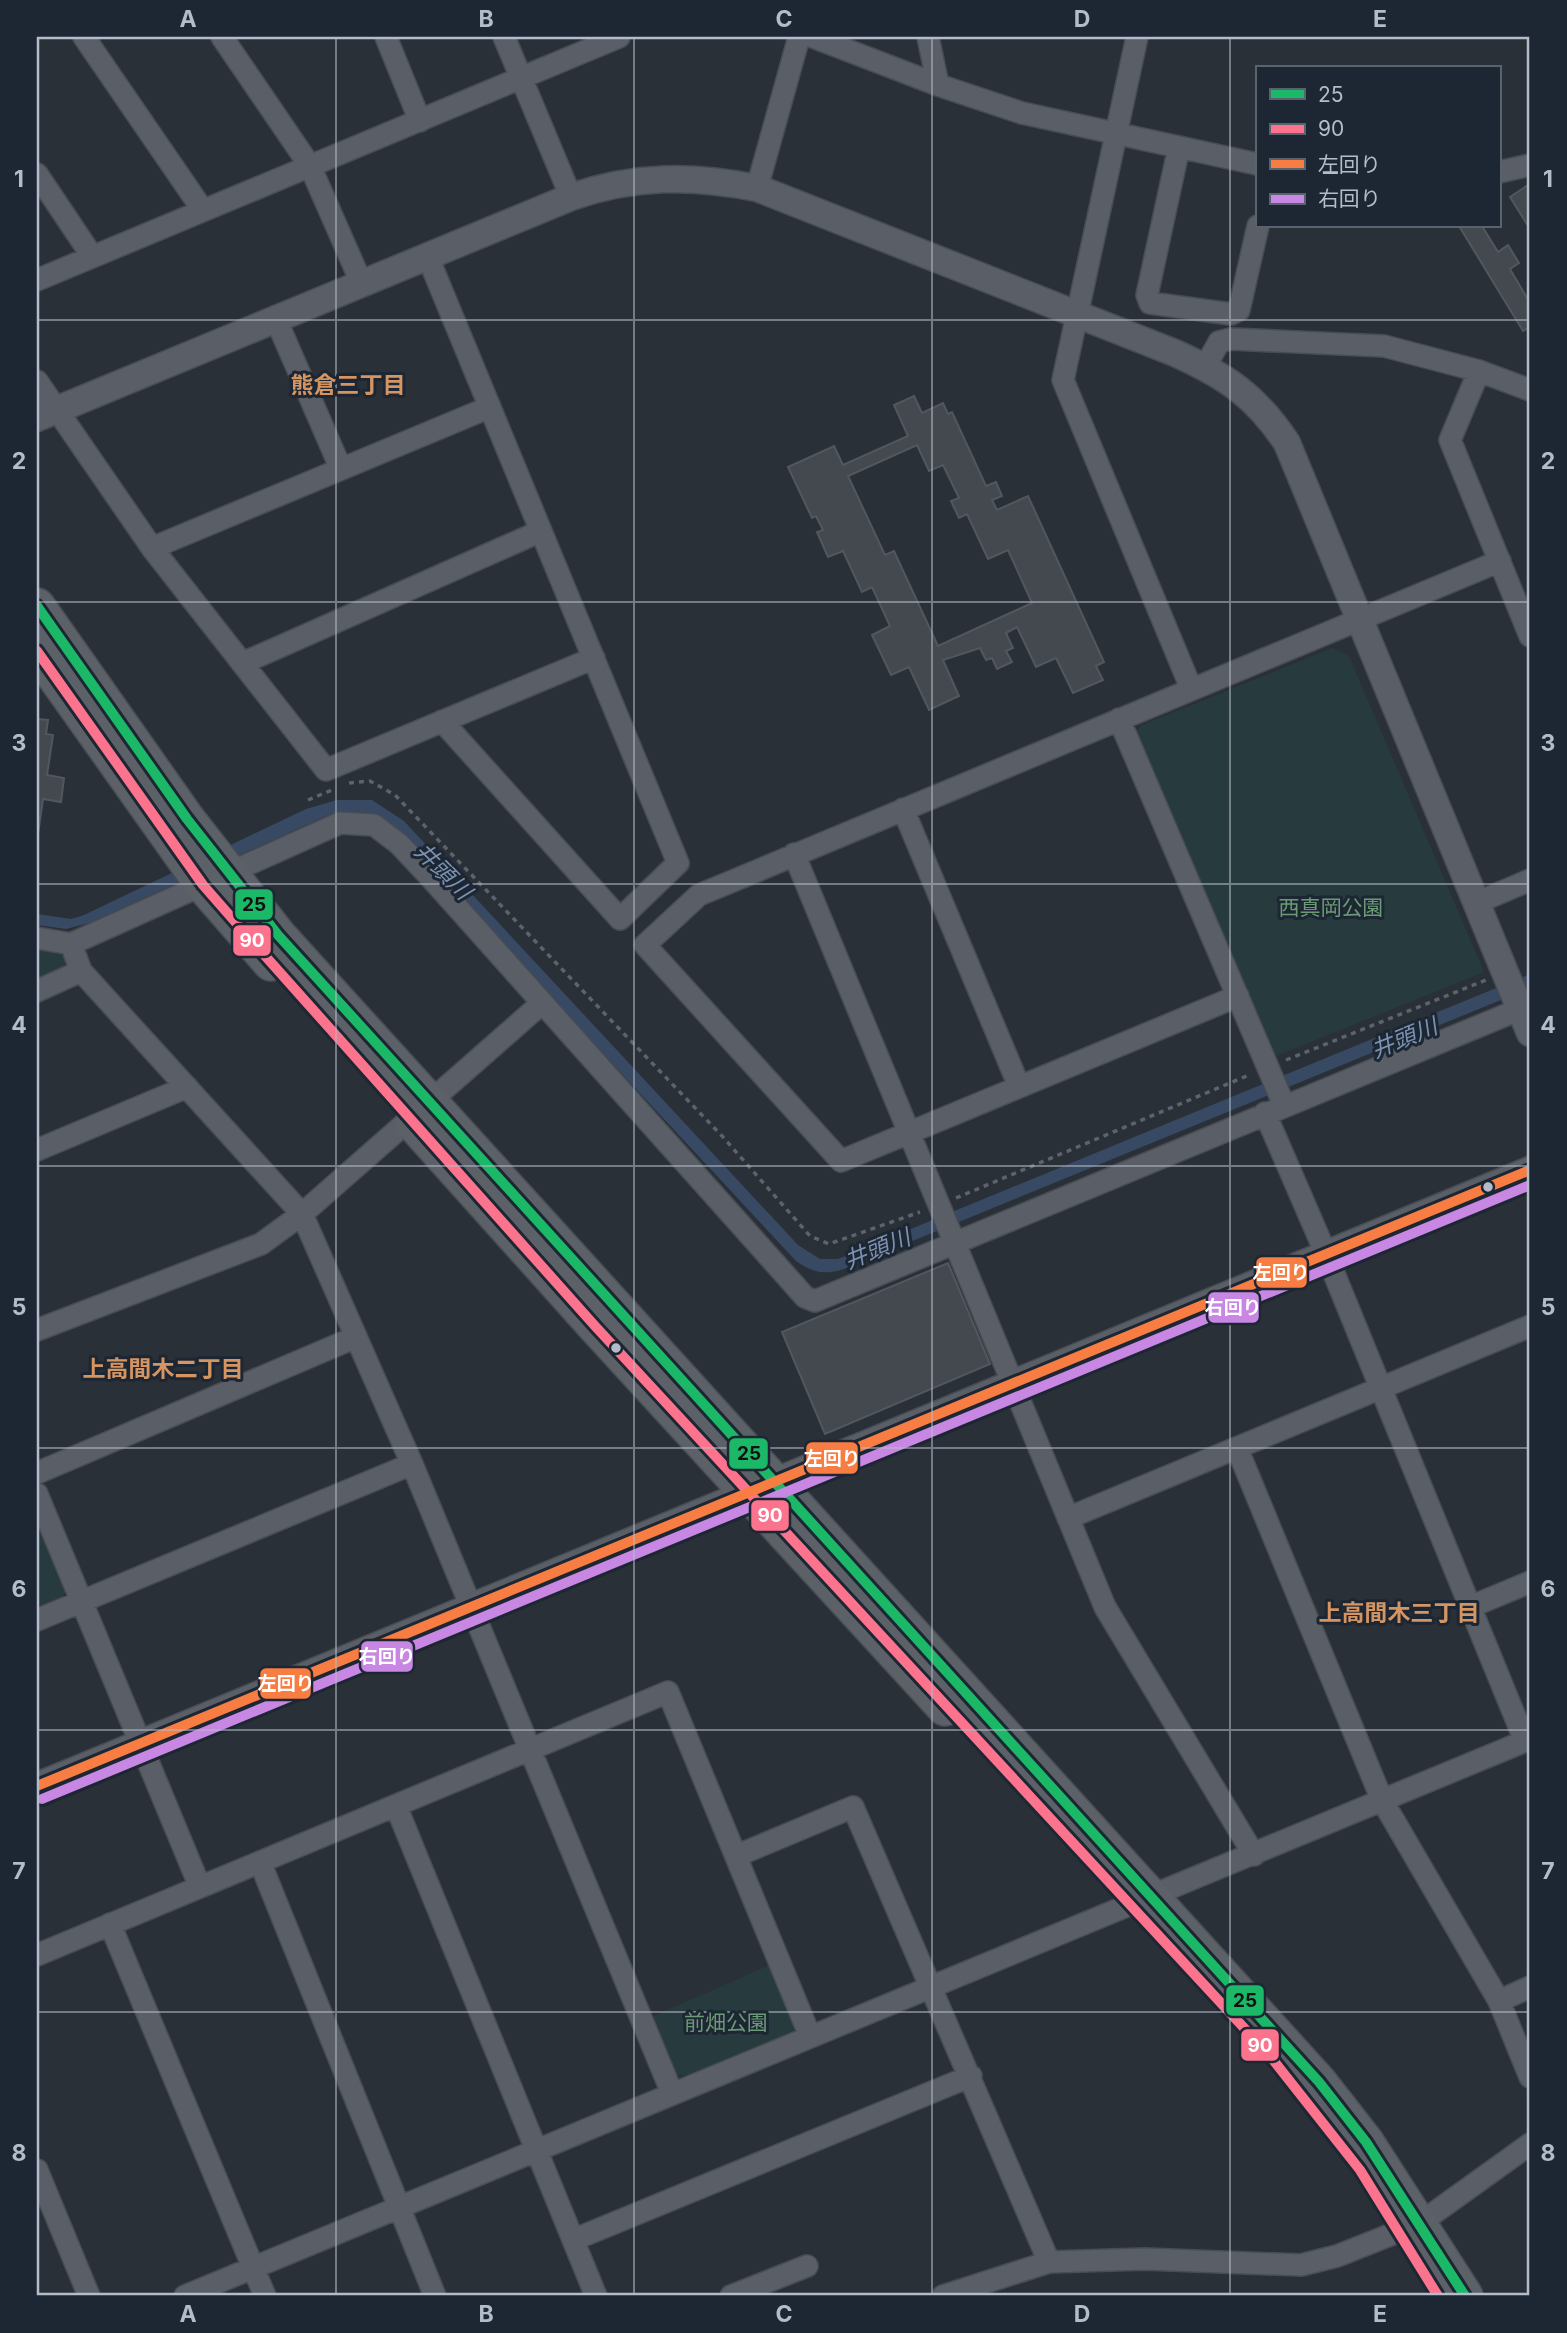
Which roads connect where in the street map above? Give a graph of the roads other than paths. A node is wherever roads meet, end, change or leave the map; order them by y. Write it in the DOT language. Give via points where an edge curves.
graph roads {
  1 [pos="84,37"];
  2 [pos="222,37"];
  3 [pos="386,37"];
  4 [pos="505,37"];
  5 [pos="619,37"];
  6 [pos="799,37"];
  7 [pos="813,37"];
  8 [pos="928,37"];
  9 [pos="1137,37"];
  10 [pos="522,78"];
  11 [pos="938,85"];
  12 [pos="420,121"];
  13 [pos="1117,134"];
  14 [pos="1179,147"];
  15 [pos="1256,164"];
  16 [pos="1530,164"];
  17 [pos="310,166"];
  18 [pos="1500,172"];
  19 [pos="37,174"];
  20 [pos="757,188"];
  21 [pos="571,197"];
  22 [pos="202,209"];
  23 [pos="1258,228"];
  24 [pos="427,255"];
  25 [pos="92,256"];
  26 [pos="37,280"];
  27 [pos="361,282"];
  28 [pos="1078,314"];
  29 [pos="275,317"];
  30 [pos="1205,367"];
  31 [pos="1479,371"];
  32 [pos="37,381"];
  33 [pos="1530,390"];
  34 [pos="490,407"];
  35 [pos="47,414"];
  36 [pos="341,469"];
  37 [pos="541,531"];
  38 [pos="152,548"];
  39 [pos="1500,561"];
  40 [pos="37,606"];
  41 [pos="1360,618"];
  42 [pos="1530,636"];
  43 [pos="37,651"];
  44 [pos="594,658"];
  45 [pos="243,663"];
  46 [pos="1191,688"];
  47 [pos="1119,719"];
  48 [pos="442,721"];
  49 [pos="903,809"];
  50 [pos="794,854"];
  51 [pos="216,879"];
  52 [pos="1530,880"];
  53 [pos="1476,903"];
  54 [pos="37,938"];
  55 [pos="71,944"];
  56 [pos="81,971"];
  57 [pos="37,991"];
  58 [pos="1238,996"];
  59 [pos="541,1004"];
  60 [pos="1525,1007"];
  61 [pos="1530,1033"];
  62 [pos="1019,1086"];
  63 [pos="187,1087"];
  64 [pos="1274,1109"];
  65 [pos="420,1112"];
  66 [pos="908,1133"];
  67 [pos="37,1150"];
  68 [pos="1530,1170"];
  69 [pos="302,1214"];
  70 [pos="953,1243"];
  71 [pos="1326,1254"];
  72 [pos="1530,1326"];
  73 [pos="37,1330"];
  74 [pos="356,1337"];
  75 [pos="1011,1384"];
  76 [pos="1379,1387"];
  77 [pos="1237,1448"];
  78 [pos="412,1464"];
  79 [pos="37,1473"];
  80 [pos="761,1488"];
  81 [pos="37,1494"];
  82 [pos="1068,1518"];
  83 [pos="1530,1582"];
  84 [pos="81,1602"];
  85 [pos="471,1606"];
  86 [pos="1470,1607"];
  87 [pos="37,1620"];
  88 [pos="1527,1740"];
  89 [pos="141,1743"];
  90 [pos="532,1750"];
  91 [pos="37,1786"];
  92 [pos="1382,1800"];
  93 [pos="396,1806"];
  94 [pos="1254,1855"];
  95 [pos="736,1856"];
  96 [pos="260,1862"];
  97 [pos="200,1887"];
  98 [pos="1139,1901"];
  99 [pos="110,1924"];
  100 [pos="37,1955"];
  101 [pos="933,1986"];
  102 [pos="1530,1987"];
  103 [pos="1499,2001"];
  104 [pos="810,2036"];
  105 [pos="971,2076"];
  106 [pos="1530,2077"];
  107 [pos="673,2093"];
  108 [pos="1530,2144"];
  109 [pos="536,2150"];
  110 [pos="37,2170"];
  111 [pos="399,2207"];
  112 [pos="1409,2227"];
  113 [pos="573,2239"];
  114 [pos="1049,2262"];
  115 [pos="807,2266"];
  116 [pos="253,2268"];
  117 [pos="89,2296"];
  118 [pos="185,2296"];
  119 [pos="265,2296"];
  120 [pos="435,2296"];
  121 [pos="596,2296"];
  122 [pos="731,2296"];
  123 [pos="943,2296"];
  124 [pos="1438,2296"];
  125 [pos="1465,2296"];
  1 -- 22 [label="street"];
  2 -- 17 [label="street"];
  3 -- 12 [label="street"];
  4 -- 10 [label="street"];
  5 -- 10 [label="street"];
  6 -- 20 [label="street"];
  7 -- 11 [label="street"];
  8 -- 11 [label="street"];
  9 -- 13 [label="street"];
  10 -- 12 [label="street"];
  10 -- 21 [label="street"];
  11 -- 13 [label="street" via="1022,113"];
  12 -- 17 [label="street"];
  13 -- 14 [label="street"];
  13 -- 28 [label="street"];
  14 -- 15 [label="street"];
  14 -- 23 [label="street" via="1147,295 1150,303 1231,314 1239,310"];
  16 -- 18 [label="street"];
  17 -- 22 [label="street"];
  17 -- 27 [label="street"];
  19 -- 25 [label="street"];
  20 -- 21 [label="street" via="708,178 668,177 610,185"];
  20 -- 28 [label="street"];
  21 -- 24 [label="street"];
  22 -- 25 [label="street"];
  24 -- 27 [label="street"];
  24 -- 34 [label="street"];
  25 -- 26 [label="street"];
  27 -- 29 [label="street"];
  28 -- 30 [label="street"];
  28 -- 46 [label="street" via="1063,380"];
  29 -- 35 [label="street"];
  29 -- 36 [label="street"];
  30 -- 31 [label="street" via="1219,342 1255,338 1384,346"];
  30 -- 41 [label="street" via="1234,383 1255,402 1287,443"];
  31 -- 33 [label="street"];
  31 -- 39 [label="street" via="1450,440"];
  32 -- 35 [label="street"];
  34 -- 36 [label="street"];
  34 -- 37 [label="street"];
  35 -- 38 [label="street"];
  36 -- 38 [label="street"];
  37 -- 44 [label="street"];
  37 -- 45 [label="street"];
  38 -- 45 [label="street"];
  39 -- 41 [label="street"];
  39 -- 42 [label="street"];
  40 -- 51 [label="main road" via="171,797"];
  41 -- 46 [label="street"];
  41 -- 53 [label="street"];
  43 -- 51 [label="main road"];
  44 -- 48 [label="street"];
  44 -- 48 [label="street" via="678,863 620,919"];
  45 -- 48 [label="street" via="326,770"];
  46 -- 47 [label="street"];
  47 -- 49 [label="street"];
  47 -- 58 [label="street"];
  49 -- 50 [label="street"];
  49 -- 62 [label="street"];
  50 -- 66 [label="street"];
  50 -- 66 [label="street" via="699,895 645,945 841,1160"];
  51 -- 55 [label="street"];
  51 -- 59 [label="street" via="340,823 374,825 399,844"];
  51 -- 65 [label="main road" via="278,935"];
  52 -- 53 [label="street"];
  53 -- 60 [label="street"];
  54 -- 55 [label="street"];
  55 -- 56 [label="street"];
  56 -- 57 [label="street"];
  56 -- 63 [label="street"];
  58 -- 62 [label="street"];
  58 -- 64 [label="street" via="1267,1068"];
  59 -- 65 [label="street"];
  59 -- 70 [label="street" via="805,1297 815,1301"];
  60 -- 61 [label="street"];
  60 -- 64 [label="street"];
  62 -- 66 [label="street"];
  63 -- 67 [label="street"];
  63 -- 69 [label="street"];
  64 -- 70 [label="street"];
  64 -- 71 [label="street"];
  65 -- 69 [label="street"];
  65 -- 80 [label="main road"];
  66 -- 70 [label="street"];
  68 -- 71 [label="street"];
  69 -- 73 [label="street" via="261,1244"];
  69 -- 74 [label="street"];
  70 -- 75 [label="street"];
  71 -- 75 [label="street"];
  71 -- 76 [label="street"];
  72 -- 76 [label="street"];
  74 -- 78 [label="street"];
  74 -- 79 [label="street"];
  75 -- 80 [label="street"];
  75 -- 82 [label="street"];
  76 -- 77 [label="street"];
  76 -- 86 [label="street"];
  77 -- 82 [label="street"];
  77 -- 92 [label="street"];
  78 -- 84 [label="street"];
  78 -- 85 [label="street"];
  80 -- 85 [label="street"];
  80 -- 98 [label="main road"];
  81 -- 84 [label="street"];
  82 -- 94 [label="street" via="1105,1607"];
  83 -- 86 [label="street"];
  84 -- 87 [label="street"];
  84 -- 89 [label="street"];
  85 -- 89 [label="street"];
  85 -- 90 [label="street"];
  86 -- 88 [label="street"];
  88 -- 92 [label="street"];
  89 -- 91 [label="street"];
  89 -- 97 [label="street"];
  90 -- 93 [label="street"];
  90 -- 95 [label="street" via="668,1692"];
  90 -- 107 [label="street"];
  92 -- 94 [label="street"];
  92 -- 103 [label="street"];
  93 -- 96 [label="street"];
  93 -- 109 [label="street"];
  94 -- 98 [label="street"];
  95 -- 101 [label="street" via="853,1807"];
  95 -- 104 [label="street"];
  96 -- 97 [label="street"];
  96 -- 111 [label="street"];
  97 -- 99 [label="street"];
  98 -- 101 [label="street"];
  98 -- 112 [label="main road" via="1319,2081 1366,2142"];
  99 -- 100 [label="street"];
  99 -- 116 [label="street"];
  101 -- 104 [label="street"];
  101 -- 105 [label="street"];
  102 -- 103 [label="street"];
  103 -- 106 [label="street"];
  104 -- 107 [label="street"];
  105 -- 113 [label="street"];
  105 -- 114 [label="street"];
  107 -- 109 [label="street"];
  108 -- 112 [label="street"];
  109 -- 111 [label="street"];
  109 -- 113 [label="street"];
  110 -- 117 [label="street"];
  111 -- 116 [label="street"];
  111 -- 120 [label="street"];
  112 -- 114 [label="street" via="1301,2265 1144,2259"];
  112 -- 124 [label="main road"];
  112 -- 125 [label="main road"];
  113 -- 121 [label="street"];
  114 -- 123 [label="street"];
  115 -- 122 [label="street"];
  116 -- 118 [label="street"];
  116 -- 119 [label="street"];
}
